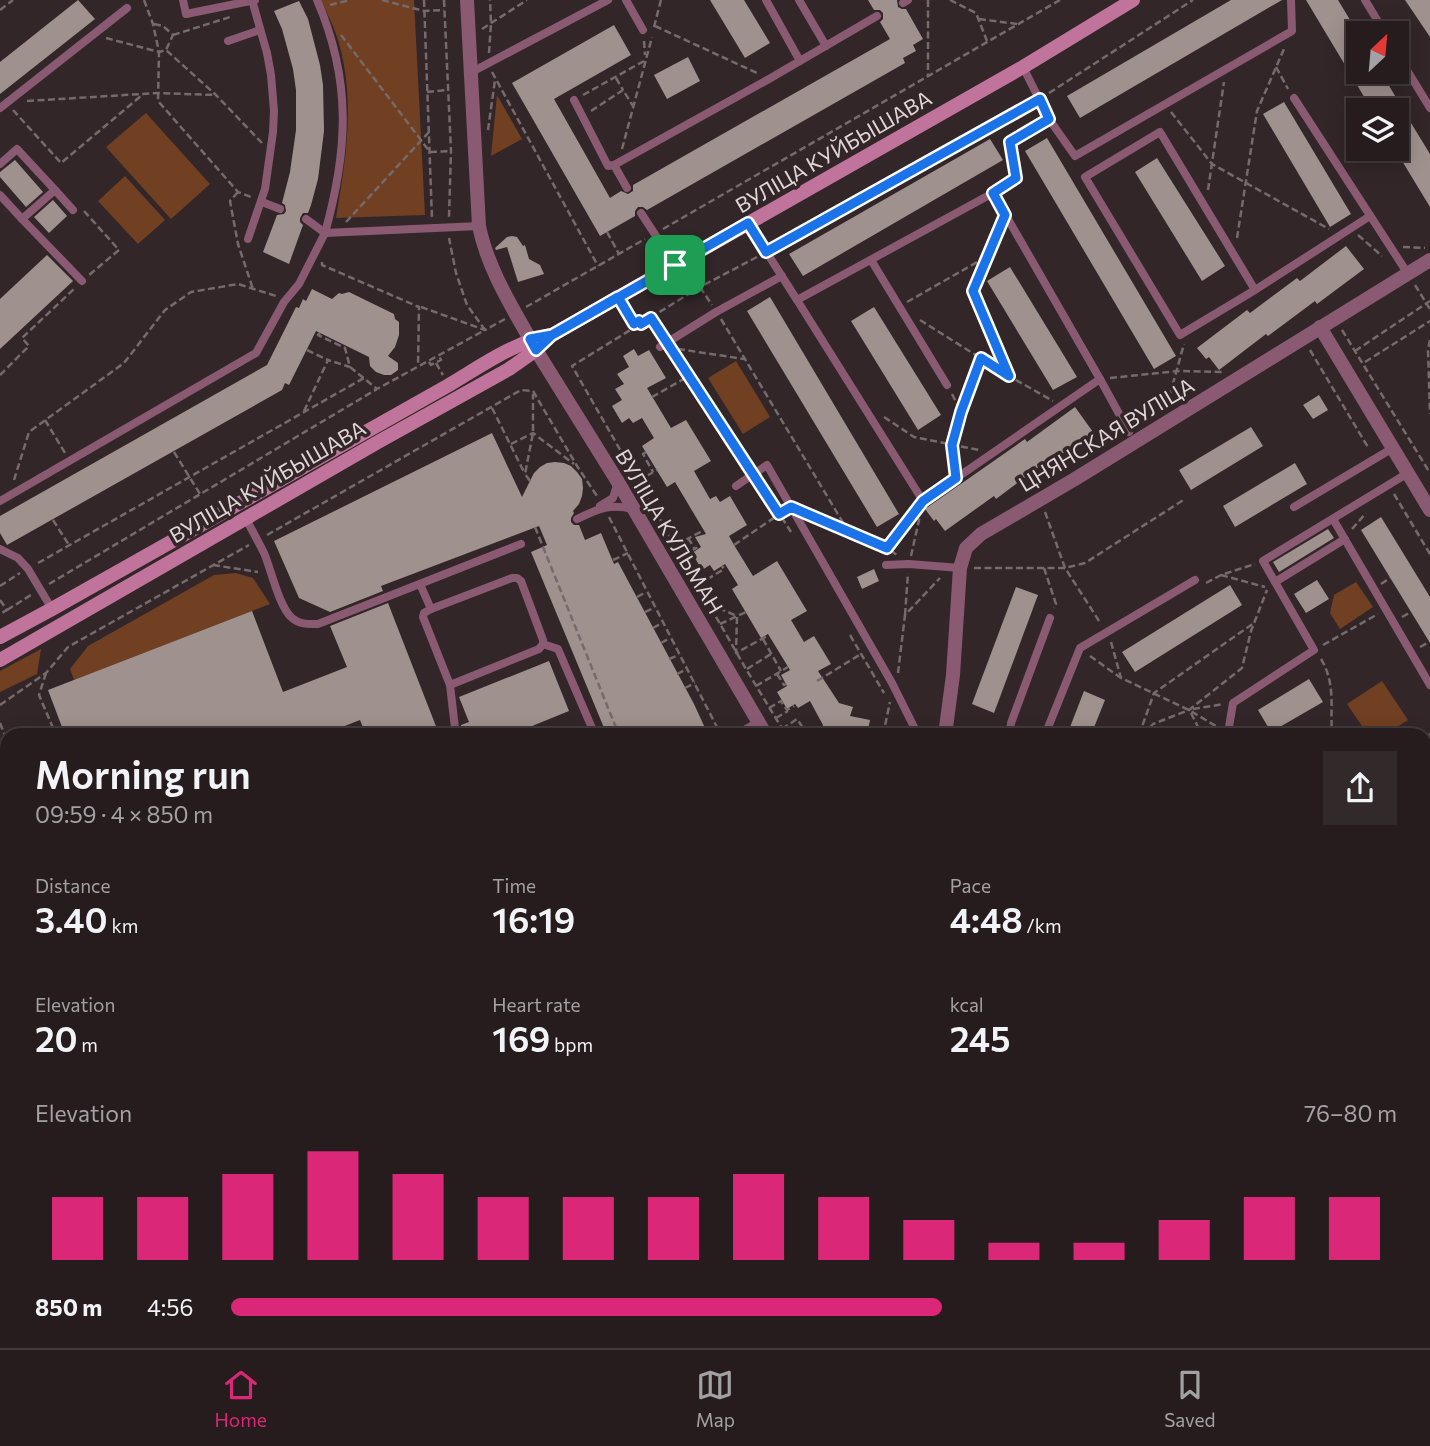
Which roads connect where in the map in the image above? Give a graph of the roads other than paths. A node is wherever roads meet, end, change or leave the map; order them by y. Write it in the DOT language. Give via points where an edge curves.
graph roads {
  1 [pos="183,0"];
  2 [pos="253,0"];
  3 [pos="467,0"];
  4 [pos="608,0"];
  5 [pos="626,0"];
  6 [pos="766,0"];
  7 [pos="799,0"];
  8 [pos="1133,0"];
  9 [pos="1291,0"];
  10 [pos="1365,0"];
  11 [pos="318,3"];
  12 [pos="127,8"];
  13 [pos="877,16"];
  14 [pos="1378,21"];
  15 [pos="260,30"];
  16 [pos="643,30"];
  17 [pos="228,41"];
  18 [pos="826,46"];
  19 [pos="800,61"];
  20 [pos="1023,67"];
  21 [pos="1409,73"];
  22 [pos="470,74"];
  23 [pos="1294,98"];
  24 [pos="574,100"];
  25 [pos="3,105"];
  26 [pos="1430,108"];
  27 [pos="1049,119"];
  28 [pos="616,163"];
  29 [pos="0,164"];
  30 [pos="627,188"];
  31 [pos="55,190"];
  32 [pos="993,193"];
  33 [pos="0,195"];
  34 [pos="262,202"];
  35 [pos="280,209"];
  36 [pos="73,210"];
  37 [pos="641,213"];
  38 [pos="1370,216"];
  39 [pos="22,219"];
  40 [pos="306,219"];
  41 [pos="748,223"];
  42 [pos="479,226"];
  43 [pos="325,233"];
  44 [pos="248,239"];
  45 [pos="871,260"];
  46 [pos="1430,260"];
  47 [pos="675,265"];
  48 [pos="1408,274"];
  49 [pos="782,276"];
  50 [pos="82,281"];
  51 [pos="1255,290"];
  52 [pos="797,300"];
  53 [pos="1320,327"];
  54 [pos="533,345"];
  55 [pos="664,345"];
  56 [pos="1100,379"];
  57 [pos="947,385"];
  58 [pos="1129,432"];
  59 [pos="1393,448"];
  60 [pos="1408,473"];
  61 [pos="618,482"];
  62 [pos="736,486"];
  63 [pos="0,502"];
  64 [pos="603,506"];
  65 [pos="1294,507"];
  66 [pos="633,509"];
  67 [pos="1430,510"];
  68 [pos="576,518"];
  69 [pos="246,519"];
  70 [pos="1333,519"];
  71 [pos="1348,536"];
  72 [pos="521,544"];
  73 [pos="0,549"];
  74 [pos="887,565"];
  75 [pos="955,568"];
  76 [pos="1195,580"];
  77 [pos="1275,582"];
  78 [pos="420,584"];
  79 [pos="52,609"];
  80 [pos="431,609"];
  81 [pos="1050,618"];
  82 [pos="0,637"];
  83 [pos="543,645"];
  84 [pos="0,660"];
  85 [pos="450,685"];
  86 [pos="1430,685"];
  87 [pos="455,728"];
  88 [pos="592,728"];
  89 [pos="760,728"];
  90 [pos="914,728"];
  91 [pos="946,728"];
  92 [pos="1011,728"];
  93 [pos="1048,728"];
  94 [pos="1228,728"];
  1 -- 2 [label="lane" via="186,14"];
  2 -- 15 [label="lane"];
  3 -- 22 [label="street, ВУЛІЦА КУЛЬМАН"];
  4 -- 22 [label="lane"];
  5 -- 16 [label="lane"];
  6 -- 19 [label="lane"];
  7 -- 18 [label="lane"];
  8 -- 20 [label="main road, ВУЛІЦА КУЙБЫШАВА"];
  9 -- 27 [label="lane" via="1292,31 1076,156"];
  10 -- 14 [label="lane"];
  11 -- 43 [label="lane" via="338,60 344,111 340,171"];
  12 -- 25 [label="lane"];
  13 -- 18 [label="lane"];
  15 -- 17 [label="lane"];
  15 -- 34 [label="lane" via="274,111"];
  18 -- 19 [label="lane"];
  19 -- 28 [label="lane"];
  20 -- 27 [label="lane"];
  20 -- 41 [label="main road, ВУЛІЦА КУЙБЫШАВА"];
  21 -- 26 [label="lane"];
  22 -- 42 [label="street, ВУЛІЦА КУЛЬМАН"];
  23 -- 38 [label="lane"];
  24 -- 28 [label="lane" via="608,166"];
  27 -- 32 [label="lane" via="1010,142 1016,178"];
  28 -- 30 [label="lane"];
  29 -- 31 [label="lane" via="17,149"];
  31 -- 36 [label="lane"];
  31 -- 39 [label="lane"];
  32 -- 45 [label="lane"];
  32 -- 56 [label="lane"];
  33 -- 39 [label="lane"];
  34 -- 35 [label="lane"];
  34 -- 44 [label="lane"];
  37 -- 47 [label="lane"];
  38 -- 48 [label="lane"];
  38 -- 51 [label="lane"];
  39 -- 50 [label="lane"];
  40 -- 43 [label="lane"];
  41 -- 47 [label="main road, ВУЛІЦА КУЙБЫШАВА"];
  41 -- 49 [label="lane"];
  42 -- 43 [label="lane"];
  42 -- 54 [label="street, ВУЛІЦА КУЛЬМАН" via="497,277"];
  43 -- 63 [label="lane" via="257,353"];
  45 -- 52 [label="lane"];
  45 -- 57 [label="lane"];
  46 -- 48 [label="street, ЦНЯНСКАЯ ВУЛІЦА"];
  47 -- 54 [label="main road, ВУЛІЦА КУЙБЫШАВА"];
  48 -- 53 [label="street, ЦНЯНСКАЯ ВУЛІЦА"];
  49 -- 52 [label="lane"];
  49 -- 55 [label="lane"];
  51 -- 51 [label="lane" via="1160,132 1085,177 1180,335"];
  52 -- 56 [label="lane" via="923,501"];
  53 -- 59 [label="street"];
  53 -- 75 [label="street, ЦНЯНСКАЯ ВУЛІЦА" via="981,534"];
  54 -- 61 [label="street, ВУЛІЦА КУЛЬМАН"];
  54 -- 69 [label="main road, ВУЛІЦА КУЙБЫШАВА" via="509,369"];
  54 -- 79 [label="main road, ВУЛІЦА КУЙБЫШАВА" via="500,354"];
  56 -- 58 [label="lane"];
  59 -- 60 [label="street"];
  59 -- 65 [label="lane"];
  60 -- 67 [label="street"];
  60 -- 70 [label="lane"];
  61 -- 64 [label="lane" via="613,498"];
  61 -- 66 [label="street, ВУЛІЦА КУЛЬМАН"];
  62 -- 90 [label="lane" via="767,465"];
  64 -- 66 [label="lane"];
  64 -- 68 [label="lane"];
  66 -- 89 [label="street, ВУЛІЦА КУЛЬМАН"];
  69 -- 78 [label="lane" via="294,620 318,624"];
  69 -- 84 [label="main road, ВУЛІЦА КУЙБЫШАВА"];
  70 -- 71 [label="lane"];
  70 -- 77 [label="lane" via="1263,561"];
  71 -- 77 [label="lane"];
  71 -- 86 [label="lane"];
  72 -- 78 [label="lane"];
  73 -- 79 [label="lane" via="28,569"];
  74 -- 75 [label="lane"];
  75 -- 91 [label="street, ЦНЯНСКАЯ ВУЛІЦА" via="953,675"];
  76 -- 93 [label="lane" via="1080,648"];
  77 -- 94 [label="lane" via="1314,650 1233,702"];
  78 -- 80 [label="lane"];
  79 -- 82 [label="main road, ВУЛІЦА КУЙБЫШАВА"];
  80 -- 83 [label="lane" via="517,578"];
  80 -- 85 [label="lane" via="423,617"];
  81 -- 92 [label="lane"];
  83 -- 85 [label="lane"];
  83 -- 88 [label="lane" via="558,649"];
  85 -- 87 [label="lane"];
}
